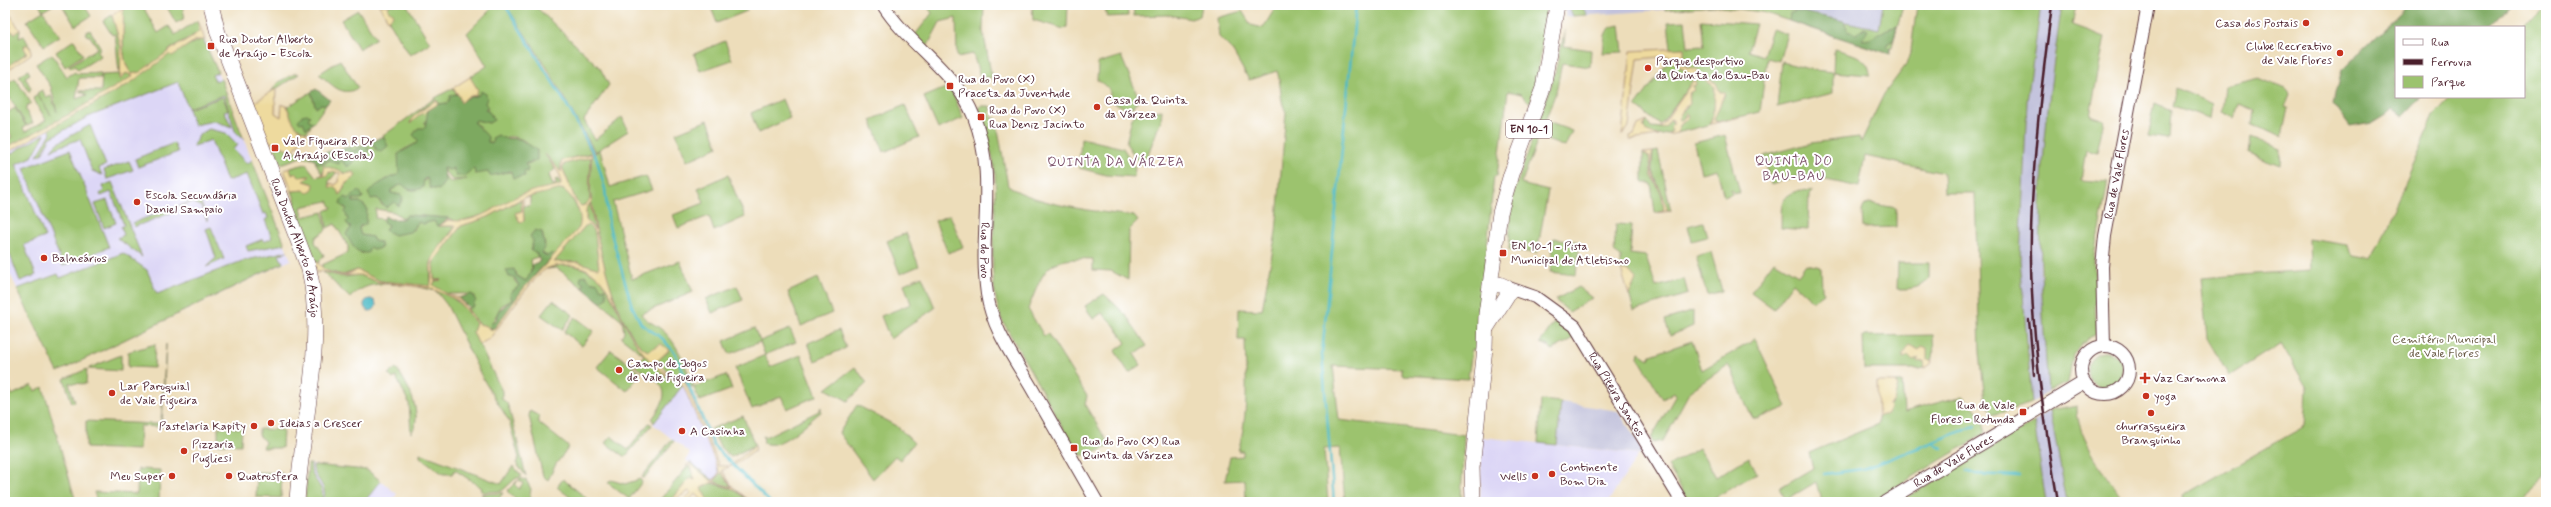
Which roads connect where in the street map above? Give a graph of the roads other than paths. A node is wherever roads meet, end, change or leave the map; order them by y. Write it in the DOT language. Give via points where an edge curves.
graph roads {
  1 [pos="211,5"];
  2 [pos="884,5"];
  3 [pos="1557,5"];
  4 [pos="2148,5"];
  5 [pos="1496,252"];
  6 [pos="1489,293"];
  7 [pos="1505,294"];
  8 [pos="1487,327"];
  9 [pos="2104,345"];
  10 [pos="2084,382"];
  11 [pos="297,502"];
  12 [pos="1097,502"];
  13 [pos="1473,502"];
  14 [pos="1682,502"];
  15 [pos="1885,502"];
  1 -- 11 [label="main road, Rua Doutor Alberto de Araújo" via="218,33 306,262 313,288 315,332"];
  2 -- 12 [label="street, Rua do Povo" via="896,23 954,83 974,118 987,166 985,262 989,305 1006,343"];
  3 -- 5 [label="main road, EN 10-1" via="1543,88 1505,193"];
  4 -- 9 [label="street, Rua de Vale Flores" via="2105,236 2102,267"];
  5 -- 6 [label="main road, EN 10-1"];
  5 -- 7 [label="main road, EN 10-1"];
  6 -- 7 [label="main road" via="1494,302"];
  6 -- 8 [label="main road, EN 10-1"];
  7 -- 8 [label="main road, EN 10-1"];
  7 -- 14 [label="street, Rua Piteira Santos" via="1538,299 1566,318 1582,335"];
  8 -- 13 [label="main road, EN 10-1" via="1472,468"];
  9 -- 10 [label="street" via="2092,349 2084,358 2081,370"];
  9 -- 10 [label="street" via="2114,346 2128,361 2130,372 2126,382 2118,390 2104,394 2096,392"];
  10 -- 15 [label="street, Rua de Vale Flores"];
}
